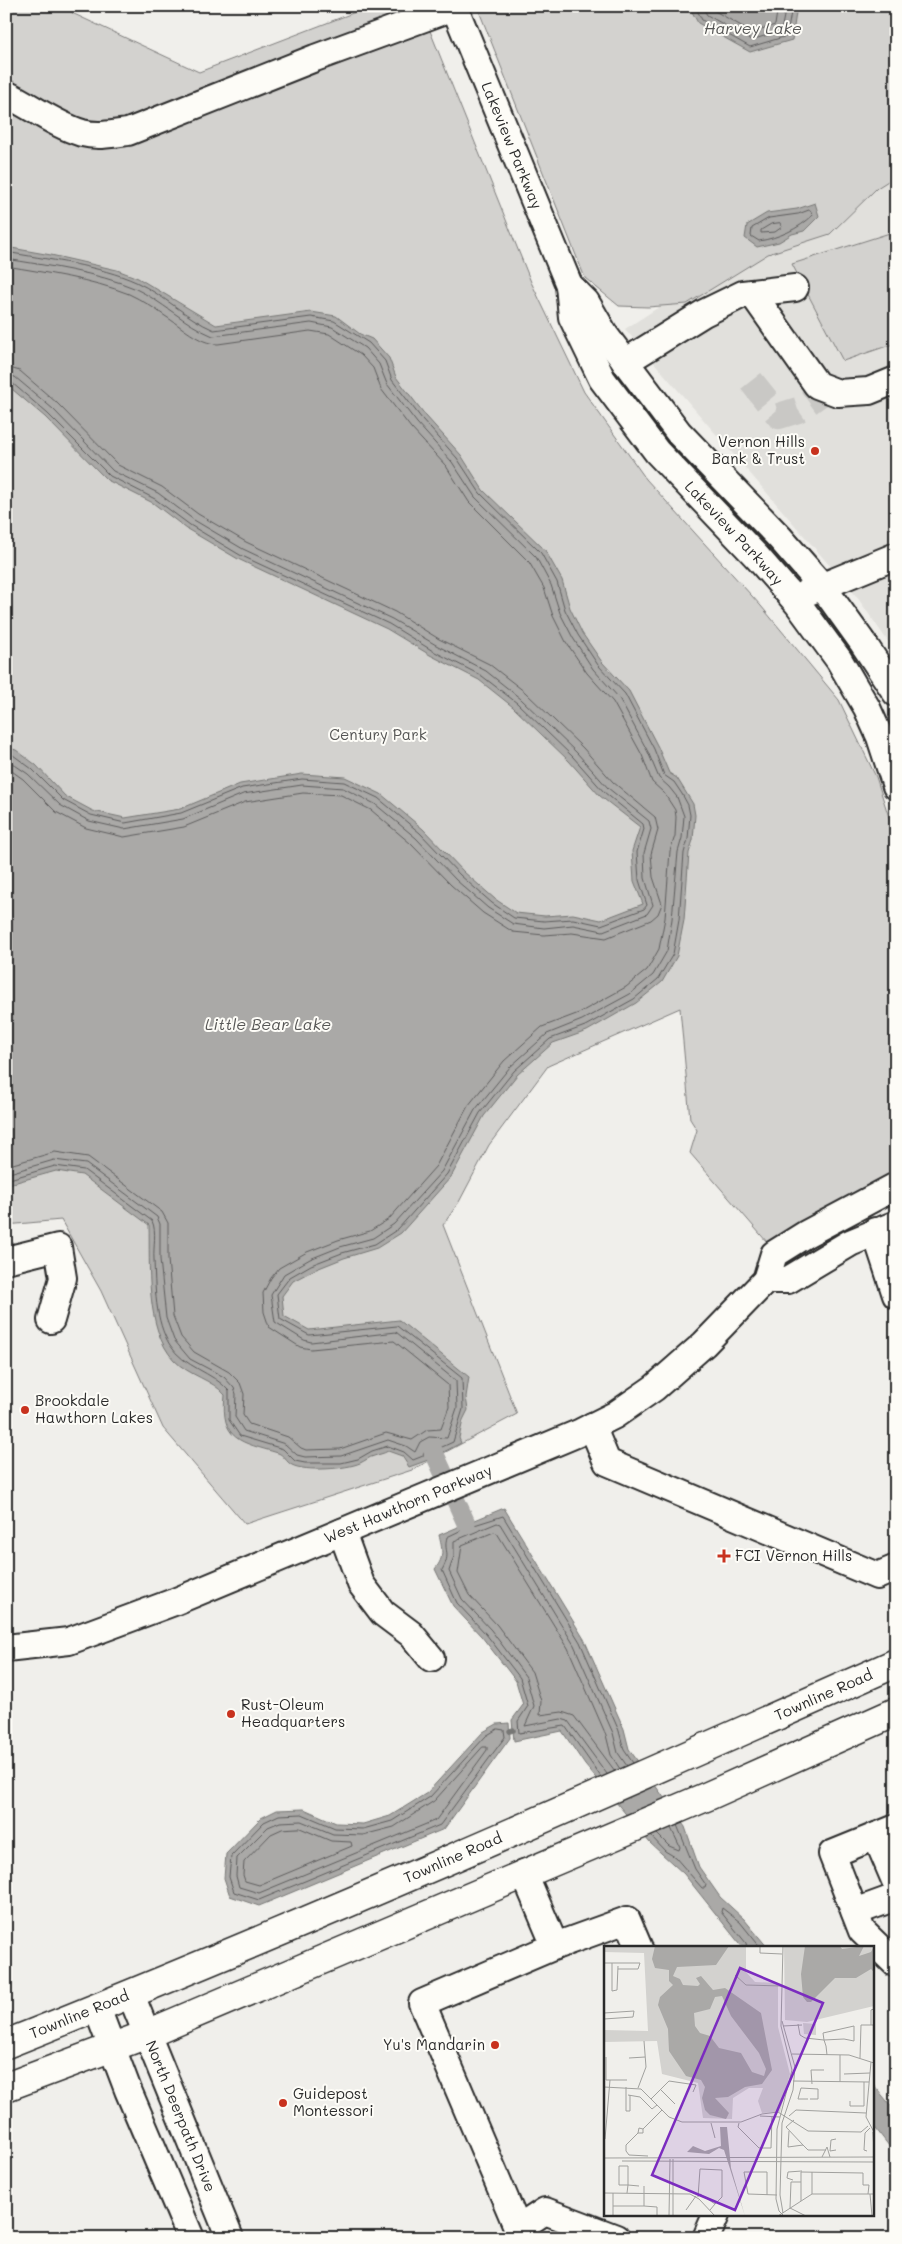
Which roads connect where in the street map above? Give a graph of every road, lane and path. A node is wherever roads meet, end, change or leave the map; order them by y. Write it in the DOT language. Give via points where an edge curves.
graph roads {
  1 [pos="454,7"];
  2 [pos="6,94"];
  3 [pos="569,285"];
  4 [pos="795,288"];
  5 [pos="752,293"];
  6 [pos="625,362"];
  7 [pos="896,380"];
  8 [pos="896,556"];
  9 [pos="822,586"];
  10 [pos="794,599"];
  11 [pos="896,693"];
  12 [pos="896,786"];
  13 [pos="896,1186"];
  14 [pos="885,1228"];
  15 [pos="6,1260"];
  16 [pos="766,1280"];
  17 [pos="896,1296"];
  18 [pos="51,1320"];
  19 [pos="592,1426"];
  20 [pos="342,1532"];
  21 [pos="896,1568"];
  22 [pos="6,1648"];
  23 [pos="431,1658"];
  24 [pos="896,1663"];
  25 [pos="896,1712"];
  26 [pos="886,1832"];
  27 [pos="524,1873"];
  28 [pos="896,1883"];
  29 [pos="896,1896"];
  30 [pos="855,1912"];
  31 [pos="555,1946"];
  32 [pos="637,1946"];
  33 [pos="890,1951"];
  34 [pos="131,1995"];
  35 [pos="97,2008"];
  36 [pos="146,2034"];
  37 [pos="6,2044"];
  38 [pos="112,2047"];
  39 [pos="6,2087"];
  40 [pos="716,2216"];
  41 [pos="517,2233"];
  42 [pos="191,2238"];
  43 [pos="230,2238"];
  44 [pos="616,2238"];
  45 [pos="706,2238"];
  1 -- 2 [label="street" via="128,132 83,133"];
  1 -- 3 [label="street, Lakeview Parkway"];
  3 -- 6 [label="street, Lakeview Parkway" via="586,302"];
  3 -- 10 [label="street, Lakeview Parkway" via="572,317 602,380 657,452"];
  4 -- 5 [label="street"];
  5 -- 6 [label="street" via="704,313"];
  5 -- 7 [label="street" via="817,385 838,393 869,391"];
  6 -- 9 [label="street, Lakeview Parkway" via="679,432"];
  8 -- 9 [label="street"];
  9 -- 10 [label="street"];
  9 -- 11 [label="street, Lakeview Parkway"];
  10 -- 12 [label="street, Lakeview Parkway" via="839,660 867,708"];
  13 -- 16 [label="street, West Hawthorn Parkway" via="774,1254"];
  14 -- 16 [label="street" via="850,1243 788,1280"];
  14 -- 17 [label="street"];
  15 -- 18 [label="street" via="58,1247 63,1278"];
  16 -- 19 [label="street, West Hawthorn Parkway" via="704,1344 654,1388 615,1415"];
  19 -- 20 [label="street, West Hawthorn Parkway"];
  19 -- 21 [label="street" via="607,1462 877,1576"];
  20 -- 22 [label="street, West Hawthorn Parkway" via="174,1602 69,1640"];
  20 -- 23 [label="street" via="361,1584 383,1613 411,1634"];
  24 -- 34 [label="main road, Townline Road"];
  25 -- 27 [label="main road"];
  26 -- 28 [label="street"];
  26 -- 30 [label="street" via="832,1854"];
  27 -- 31 [label="street"];
  27 -- 36 [label="main road"];
  29 -- 30 [label="street"];
  30 -- 33 [label="street" via="862,1931"];
  31 -- 32 [label="street" via="627,1920"];
  31 -- 41 [label="street" via="422,2003"];
  34 -- 35 [label="main road, Townline Road"];
  34 -- 36 [label="street, North Deerpath Drive"];
  35 -- 37 [label="main road, Townline Road"];
  35 -- 38 [label="street"];
  36 -- 38 [label="main road"];
  36 -- 43 [label="street, North Deerpath Drive"];
  38 -- 39 [label="main road"];
  38 -- 42 [label="street"];
  40 -- 45 [label="street"];
  41 -- 44 [label="street" via="545,2211"];
}
